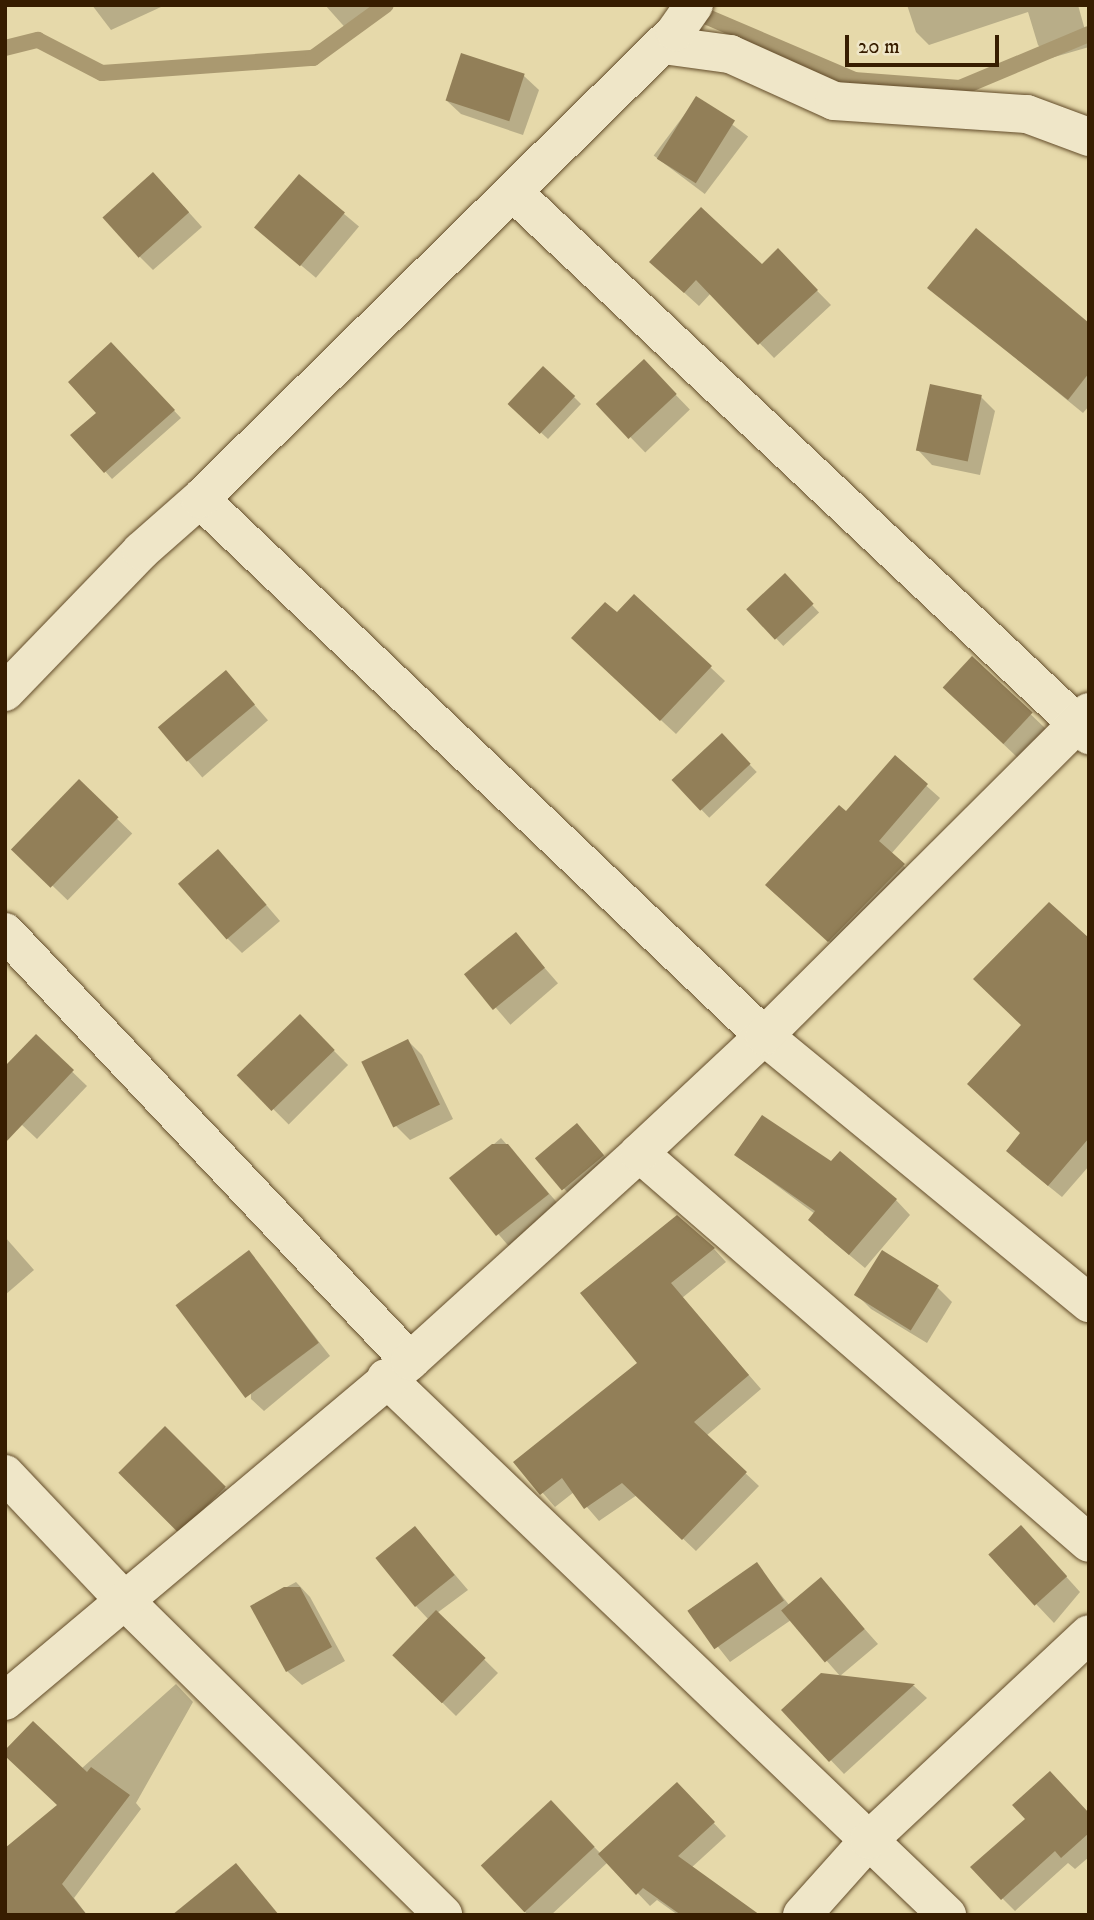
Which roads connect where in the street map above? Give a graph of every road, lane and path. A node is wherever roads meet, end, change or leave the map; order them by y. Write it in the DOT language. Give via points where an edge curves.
graph roads {
  1 [pos="677,27"];
  2 [pos="1089,137"];
  3 [pos="513,192"];
  4 [pos="200,499"];
  5 [pos="5,692"];
  6 [pos="1085,724"];
  7 [pos="5,932"];
  8 [pos="764,1036"];
  9 [pos="639,1153"];
  10 [pos="1089,1303"];
  11 [pos="398,1369"];
  12 [pos="5,1474"];
  13 [pos="1089,1542"];
  14 [pos="125,1601"];
  15 [pos="1089,1634"];
  16 [pos="5,1701"];
  17 [pos="869,1840"];
  18 [pos="443,1915"];
  19 [pos="802,1915"];
  20 [pos="947,1915"];
  1 -- 2 [label="street" via="834,101 1027,114"];
  1 -- 3 [label="street"];
  3 -- 4 [label="street"];
  3 -- 6 [label="street"];
  4 -- 5 [label="street" via="141,551"];
  4 -- 8 [label="street"];
  6 -- 8 [label="street"];
  7 -- 11 [label="street"];
  8 -- 9 [label="street"];
  8 -- 10 [label="street"];
  9 -- 11 [label="street"];
  9 -- 13 [label="street"];
  11 -- 14 [label="street"];
  11 -- 17 [label="street"];
  12 -- 14 [label="street"];
  14 -- 16 [label="street"];
  14 -- 18 [label="street"];
  15 -- 17 [label="street"];
  17 -- 19 [label="street"];
  17 -- 20 [label="street"];
}
